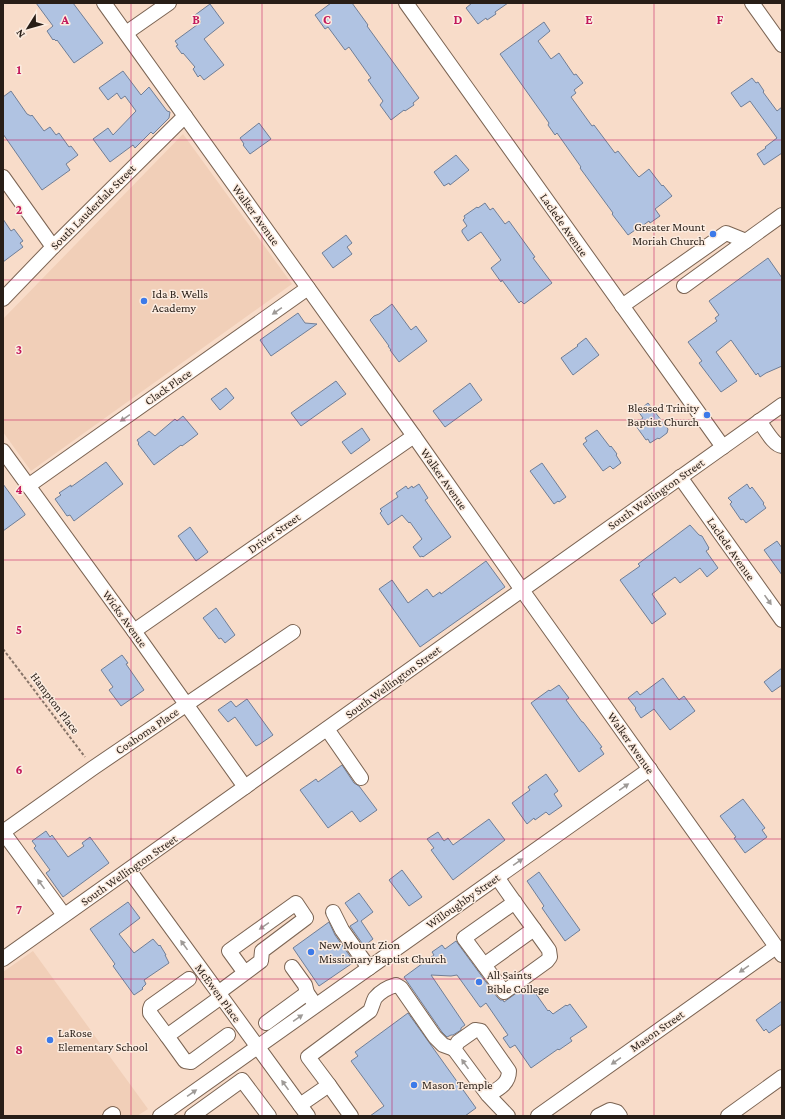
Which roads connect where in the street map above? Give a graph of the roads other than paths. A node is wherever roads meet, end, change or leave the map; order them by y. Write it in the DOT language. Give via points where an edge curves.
graph roads {
  1 [pos="104,3"];
  2 [pos="169,3"];
  3 [pos="406,3"];
  4 [pos="752,3"];
  5 [pos="126,33"];
  6 [pos="780,38"];
  7 [pos="185,116"];
  8 [pos="3,177"];
  9 [pos="782,215"];
  10 [pos="746,241"];
  11 [pos="54,247"];
  12 [pos="684,286"];
  13 [pos="308,288"];
  14 [pos="3,299"];
  15 [pos="622,306"];
  16 [pos="782,405"];
  17 [pos="759,421"];
  18 [pos="414,436"];
  19 [pos="782,446"];
  20 [pos="723,447"];
  21 [pos="3,451"];
  22 [pos="680,477"];
  23 [pos="28,486"];
  24 [pos="522,590"];
  25 [pos="782,620"];
  26 [pos="134,631"];
  27 [pos="293,632"];
  28 [pos="186,704"];
  29 [pos="327,729"];
  30 [pos="650,769"];
  31 [pos="361,778"];
  32 [pos="245,787"];
  33 [pos="3,832"];
  34 [pos="129,870"];
  35 [pos="497,877"];
  36 [pos="514,902"];
  37 [pos="333,912"];
  38 [pos="64,915"];
  39 [pos="534,929"];
  40 [pos="779,951"];
  41 [pos="3,959"];
  42 [pos="484,965"];
  43 [pos="292,967"];
  44 [pos="369,968"];
  45 [pos="245,974"];
  46 [pos="189,979"];
  47 [pos="307,993"];
  48 [pos="220,995"];
  49 [pos="316,1006"];
  50 [pos="266,1023"];
  51 [pos="228,1035"];
  52 [pos="167,1036"];
  53 [pos="257,1047"];
  54 [pos="454,1049"];
  55 [pos="782,1077"];
  56 [pos="329,1085"];
  57 [pos="488,1095"];
  58 [pos="304,1110"];
  59 [pos="160,1116"];
  60 [pos="192,1116"];
  61 [pos="269,1116"];
  62 [pos="351,1116"];
  63 [pos="508,1116"];
  64 [pos="538,1116"];
  65 [pos="598,1116"];
  66 [pos="620,1116"];
  67 [pos="728,1116"];
  1 -- 5 [label="street, Walker Avenue"];
  2 -- 5 [label="street"];
  3 -- 15 [label="street, Laclede Avenue"];
  4 -- 6 [label="street"];
  5 -- 7 [label="street, Walker Avenue"];
  7 -- 11 [label="street, South Lauderdale Street"];
  7 -- 13 [label="street, Walker Avenue"];
  8 -- 11 [label="street"];
  9 -- 10 [label="street"];
  10 -- 12 [label="street"];
  10 -- 15 [label="street" via="726,233"];
  11 -- 14 [label="street, South Lauderdale Street"];
  13 -- 18 [label="street, Walker Avenue"];
  13 -- 23 [label="street, Clack Place, one-way"];
  15 -- 20 [label="street, Laclede Avenue"];
  16 -- 17 [label="street, South Wellington Street"];
  17 -- 19 [label="street" via="774,442"];
  17 -- 20 [label="street, South Wellington Street"];
  18 -- 24 [label="street, Walker Avenue"];
  18 -- 26 [label="street, Driver Street"];
  20 -- 22 [label="street, South Wellington Street"];
  21 -- 23 [label="street, Wicks Avenue"];
  22 -- 24 [label="street, South Wellington Street"];
  22 -- 25 [label="street, Laclede Avenue, one-way"];
  23 -- 26 [label="street, Wicks Avenue"];
  24 -- 29 [label="street, South Wellington Street"];
  24 -- 30 [label="street, Walker Avenue"];
  26 -- 28 [label="street, Wicks Avenue"];
  27 -- 28 [label="street, Coahoma Place"];
  28 -- 32 [label="street, Wicks Avenue"];
  28 -- 33 [label="street, Coahoma Place"];
  29 -- 31 [label="street"];
  29 -- 32 [label="street, South Wellington Street"];
  35 -- 30 [label="street, Willoughby Street, one-way"];
  30 -- 40 [label="street, Walker Avenue"];
  32 -- 34 [label="street, South Wellington Street"];
  38 -- 33 [label="street, one-way"];
  34 -- 38 [label="street, South Wellington Street"];
  48 -- 34 [label="street, McEwen Place, one-way"];
  35 -- 36 [label="street"];
  35 -- 44 [label="street, Willoughby Street"];
  36 -- 39 [label="street"];
  36 -- 42 [label="street" via="464,938"];
  37 -- 44 [label="street" via="342,930"];
  38 -- 41 [label="street, South Wellington Street"];
  39 -- 42 [label="street"];
  39 -- 42 [label="street" via="549,950 550,957 504,992"];
  40 -- 64 [label="street, Mason Street, one-way"];
  43 -- 47 [label="street" via="305,985"];
  44 -- 49 [label="street, Willoughby Street"];
  45 -- 45 [label="street, one-way" via="261,961 262,951 306,918 296,903 229,951"];
  45 -- 48 [label="street"];
  46 -- 52 [label="street" via="151,1006 150,1013"];
  47 -- 49 [label="street"];
  47 -- 50 [label="street"];
  48 -- 52 [label="street"];
  48 -- 53 [label="street, McEwen Place"];
  53 -- 49 [label="street, Willoughby Street, one-way"];
  51 -- 52 [label="street" via="191,1062 185,1061"];
  58 -- 53 [label="street, McEwen Place, one-way"];
  59 -- 53 [label="street, Willoughby Street, one-way"];
  54 -- 56 [label="street" via="443,1045 434,1037 400,988 389,987 375,998 370,1011 308,1057"];
  57 -- 54 [label="street, one-way"];
  54 -- 57 [label="street" via="458,1042 475,1030 481,1030 509,1071 509,1077 504,1085"];
  55 -- 67 [label="street"];
  56 -- 58 [label="street"];
  56 -- 62 [label="street"];
  57 -- 63 [label="street"];
  60 -- 61 [label="street" via="242,1080"];
  65 -- 66 [label="street" via="610,1110"];
}
